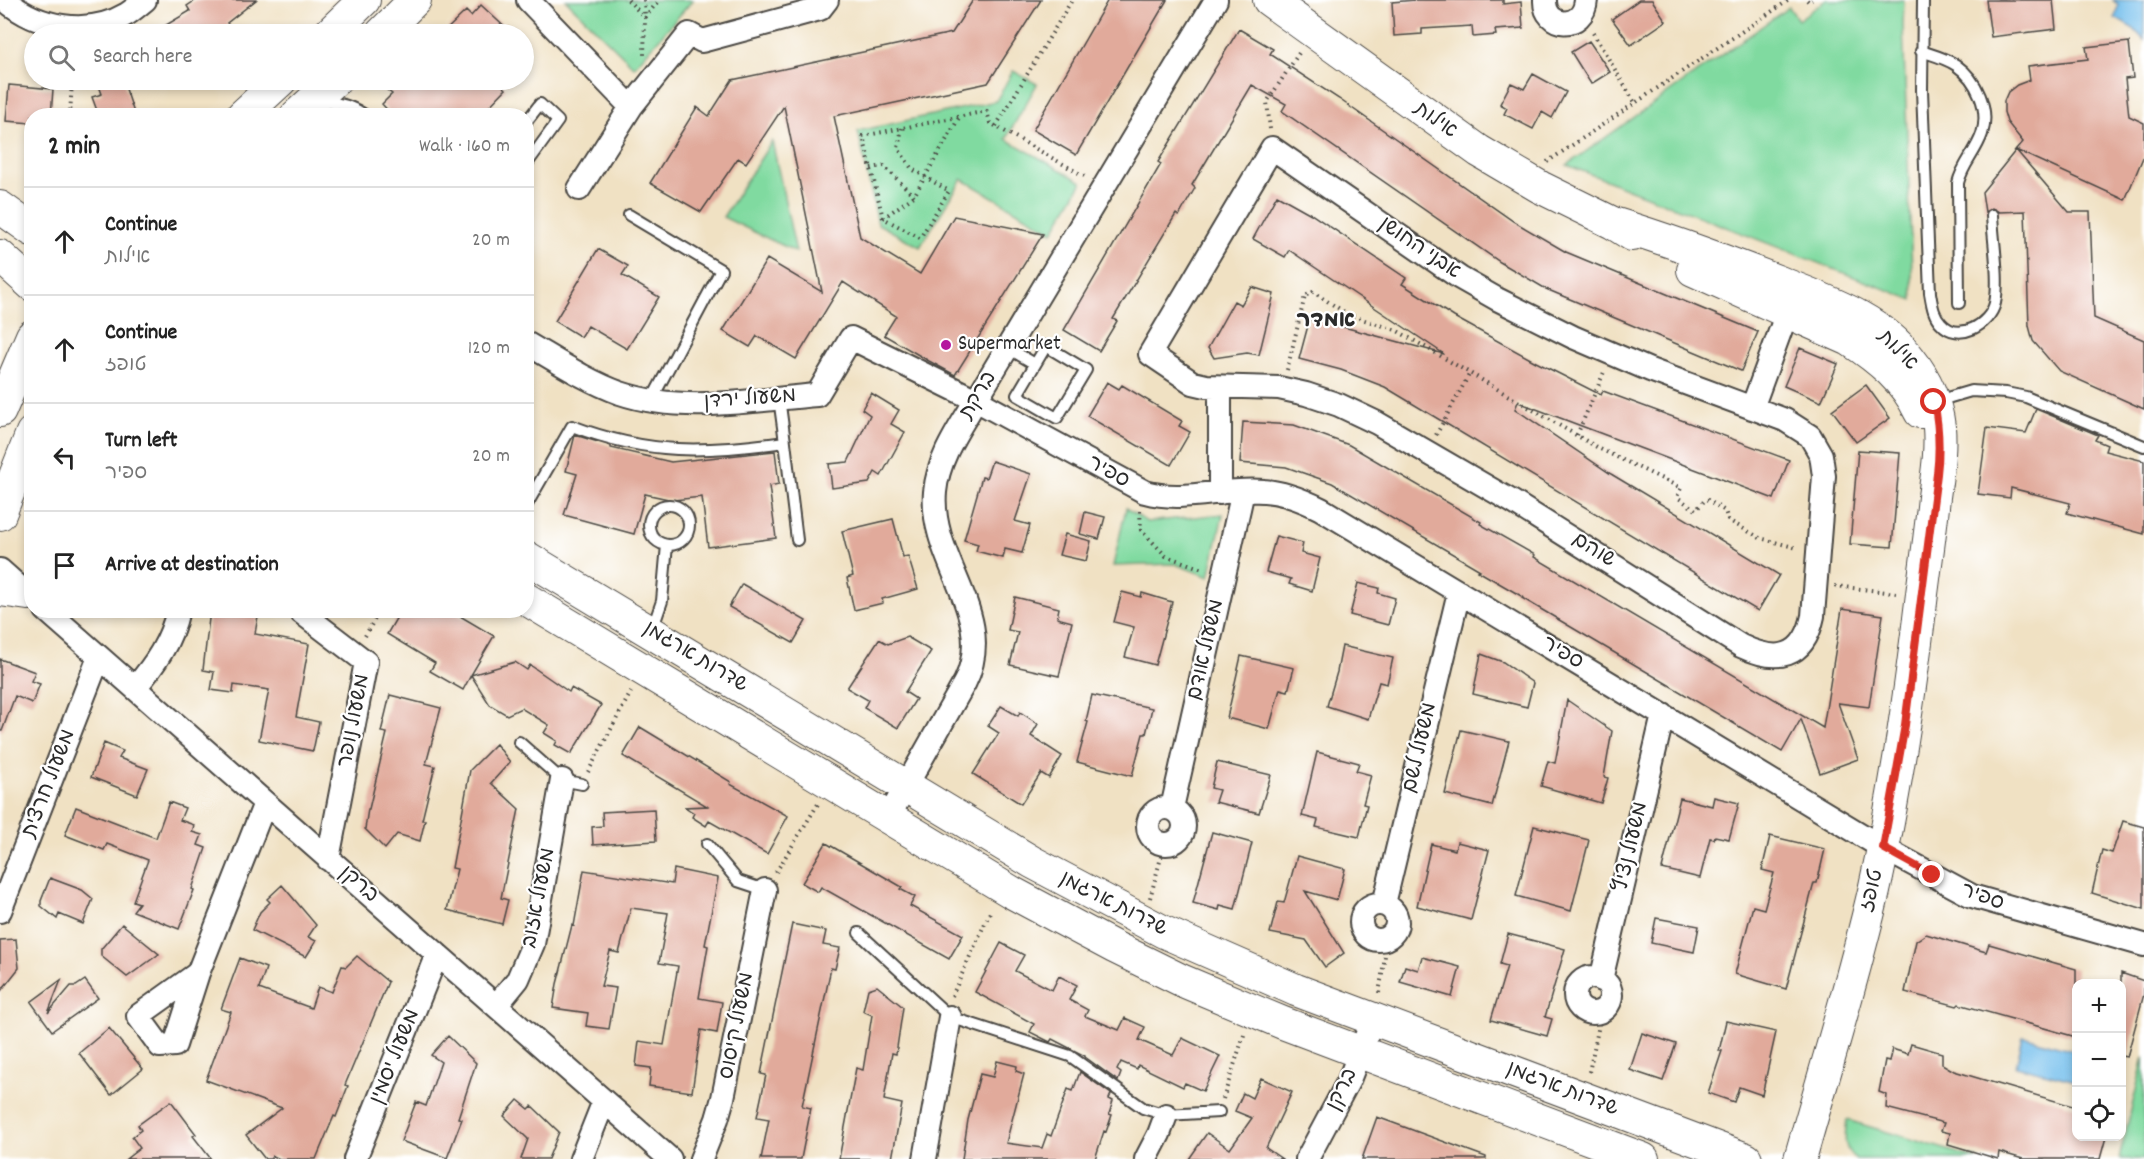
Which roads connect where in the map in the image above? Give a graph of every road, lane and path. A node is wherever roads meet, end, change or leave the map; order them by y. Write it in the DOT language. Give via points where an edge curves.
graph roads {
  1 [pos="4,0"];
  2 [pos="146,0"];
  3 [pos="364,0"];
  4 [pos="415,0"];
  5 [pos="528,0"];
  6 [pos="628,0"];
  7 [pos="644,0"];
  8 [pos="659,0"];
  9 [pos="827,0"];
  10 [pos="1072,0"];
  11 [pos="1216,0"];
  12 [pos="1269,0"];
  13 [pos="1545,0"];
  14 [pos="1789,0"];
  15 [pos="1807,0"];
  16 [pos="1812,0"];
  17 [pos="1923,0"];
  18 [pos="1584,7"];
  19 [pos="645,18"];
  20 [pos="51,24"];
  21 [pos="102,24"];
  22 [pos="339,24"];
  23 [pos="391,24"];
  24 [pos="1313,31"];
  25 [pos="1921,51"];
  26 [pos="71,90"];
  27 [pos="270,90"];
  28 [pos="324,90"];
  29 [pos="637,100"];
  30 [pos="1635,103"];
  31 [pos="70,108"];
  32 [pos="251,108"];
  33 [pos="304,108"];
  34 [pos="308,108"];
  35 [pos="352,108"];
  36 [pos="534,112"];
  37 [pos="960,117"];
  38 [pos="996,126"];
  39 [pos="902,128"];
  40 [pos="1272,148"];
  41 [pos="534,154"];
  42 [pos="871,168"];
  43 [pos="924,176"];
  44 [pos="1524,178"];
  45 [pos="1104,188"];
  46 [pos="579,189"];
  47 [pos="914,196"];
  48 [pos="0,207"];
  49 [pos="629,215"];
  50 [pos="1992,215"];
  51 [pos="883,218"];
  52 [pos="24,224"];
  53 [pos="0,256"];
  54 [pos="24,278"];
  55 [pos="1791,300"];
  56 [pos="1959,303"];
  57 [pos="534,347"];
  58 [pos="1008,348"];
  59 [pos="1612,354"];
  60 [pos="24,355"];
  61 [pos="1035,364"];
  62 [pos="1470,373"];
  63 [pos="1220,387"];
  64 [pos="1283,388"];
  65 [pos="779,398"];
  66 [pos="976,400"];
  67 [pos="651,401"];
  68 [pos="1934,402"];
  69 [pos="1752,408"];
  70 [pos="0,411"];
  71 [pos="1577,435"];
  72 [pos="785,442"];
  73 [pos="2144,446"];
  74 [pos="1427,451"];
  75 [pos="24,453"];
  76 [pos="1937,474"];
  77 [pos="1138,489"];
  78 [pos="1244,491"];
  79 [pos="534,492"];
  80 [pos="1220,493"];
  81 [pos="0,514"];
  82 [pos="797,540"];
  83 [pos="667,545"];
  84 [pos="1819,552"];
  85 [pos="534,561"];
  86 [pos="0,570"];
  87 [pos="1224,576"];
  88 [pos="1816,583"];
  89 [pos="1459,592"];
  90 [pos="24,596"];
  91 [pos="1922,597"];
  92 [pos="534,604"];
  93 [pos="51,618"];
  94 [pos="176,618"];
  95 [pos="309,618"];
  96 [pos="375,618"];
  97 [pos="651,632"];
  98 [pos="355,653"];
  99 [pos="99,657"];
  100 [pos="643,670"];
  101 [pos="135,688"];
  102 [pos="1663,715"];
  103 [pos="519,741"];
  104 [pos="572,782"];
  105 [pos="831,783"];
  106 [pos="906,786"];
  107 [pos="265,803"];
  108 [pos="888,818"];
  109 [pos="1165,843"];
  110 [pos="707,844"];
  111 [pos="1883,848"];
  112 [pos="328,859"];
  113 [pos="1002,887"];
  114 [pos="765,890"];
  115 [pos="0,911"];
  116 [pos="1144,922"];
  117 [pos="859,933"];
  118 [pos="1388,937"];
  119 [pos="2144,945"];
  120 [pos="437,954"];
  121 [pos="198,973"];
  122 [pos="1601,980"];
  123 [pos="496,1006"];
  124 [pos="1251,1011"];
  125 [pos="1602,1011"];
  126 [pos="950,1017"];
  127 [pos="1374,1019"];
  128 [pos="1361,1053"];
  129 [pos="1583,1098"];
  130 [pos="604,1101"];
  131 [pos="1219,1112"];
  132 [pos="1166,1115"];
  133 [pos="355,1159"];
  134 [pos="580,1159"];
  135 [pos="670,1159"];
  136 [pos="701,1159"];
  137 [pos="925,1159"];
  138 [pos="1146,1159"];
  139 [pos="1307,1159"];
  140 [pos="1643,1159"];
  141 [pos="1746,1159"];
  142 [pos="1800,1159"];
  1 -- 20 [label="street"];
  2 -- 21 [label="street" via="127,14"];
  3 -- 22 [label="street"];
  4 -- 23 [label="street"];
  5 -- 29 [label="street"];
  6 -- 19 [label="path"];
  7 -- 19 [label="path"];
  8 -- 19 [label="path"];
  9 -- 29 [label="street" via="820,9 702,41 689,34"];
  10 -- 38 [label="path"];
  11 -- 45 [label="street, ברקת"];
  12 -- 24 [label="street, אילות"];
  13 -- 18 [label="street" via="1548,12 1563,22 1572,21"];
  14 -- 30 [label="path"];
  15 -- 16 [label="path"];
  17 -- 25 [label="lane"];
  18 -- 30 [label="path"];
  19 -- 29 [label="path"];
  24 -- 40 [label="path" via="1267,102"];
  24 -- 44 [label="street, אילות" via="1452,133"];
  25 -- 50 [label="lane" via="1930,293 1934,312 1942,325 1953,331 1977,327 1995,306"];
  25 -- 56 [label="lane" via="1956,65 1977,88 1982,103 1982,133 1958,183"];
  26 -- 31 [label="path"];
  27 -- 32 [label="street"];
  28 -- 33 [label="street"];
  29 -- 46 [label="street"];
  30 -- 44 [label="path"];
  34 -- 35 [label="lane" via="332,103"];
  36 -- 41 [label="lane" via="540,104 558,122"];
  37 -- 38 [label="path" via="987,111 990,123"];
  37 -- 39 [label="path"];
  37 -- 43 [label="path"];
  38 -- 45 [label="path"];
  39 -- 42 [label="path" via="863,136"];
  39 -- 43 [label="path" via="898,148 912,169"];
  40 -- 59 [label="street, אבני החושן" via="1460,278"];
  40 -- 63 [label="street" via="1150,354 1193,383"];
  42 -- 47 [label="path" via="884,166"];
  42 -- 51 [label="path"];
  43 -- 47 [label="path"];
  43 -- 51 [label="path" via="949,191 920,238"];
  44 -- 55 [label="street, אילות" via="1613,223 1696,250"];
  45 -- 58 [label="street, ברקת"];
  47 -- 51 [label="path"];
  48 -- 52 [label="street"];
  49 -- 67 [label="lane" via="721,270"];
  53 -- 54 [label="street"];
  55 -- 68 [label="street, אילות" via="1860,318 1888,336 1909,357"];
  55 -- 69 [label="street"];
  55 -- 76 [label="street, אילות" via="1892,372 1919,409 1931,441"];
  57 -- 67 [label="street, משעול ירדן" via="605,387"];
  58 -- 61 [label="lane"];
  58 -- 66 [label="street, ברקת"];
  59 -- 69 [label="street, אבני החושן"];
  59 -- 71 [label="path"];
  60 -- 70 [label="street"];
  61 -- 61 [label="lane" via="1017,395 1057,418 1086,370 1046,346"];
  62 -- 64 [label="path" via="1396,330 1349,315 1313,292 1305,296"];
  62 -- 71 [label="path"];
  62 -- 74 [label="path"];
  63 -- 64 [label="street, שוהם"];
  63 -- 80 [label="street"];
  64 -- 74 [label="street, שוהם" via="1339,405"];
  65 -- 66 [label="street, משעול ירדן" via="817,395 851,338"];
  65 -- 67 [label="street, משעול ירדן" via="707,403"];
  65 -- 72 [label="lane"];
  66 -- 77 [label="street, ספיר"];
  66 -- 106 [label="street, ברקת" via="942,462 935,493 941,542 968,607 975,651 965,682"];
  68 -- 73 [label="lane" via="1971,391 2026,397"];
  68 -- 76 [label="street, אילות" via="1940,449"];
  69 -- 84 [label="street, שוהם" via="1799,428 1810,436 1821,455 1824,476"];
  71 -- 84 [label="path" via="1681,488 1677,497 1696,510 1706,500 1725,511 1728,520 1760,538"];
  72 -- 79 [label="lane" via="677,449 624,443 572,426"];
  72 -- 82 [label="lane"];
  74 -- 88 [label="street, שוהם" via="1756,653 1782,656 1800,646 1811,627"];
  75 -- 81 [label="street"];
  76 -- 91 [label="street, טופז"];
  77 -- 80 [label="street, ספיר" via="1176,497"];
  77 -- 87 [label="path" via="1142,530 1166,556"];
  78 -- 80 [label="street, ספיר"];
  78 -- 87 [label="street, משעול אודם"];
  78 -- 89 [label="street, ספיר" via="1275,492 1308,502"];
  83 -- 97 [label="lane" via="662,601"];
  84 -- 88 [label="street, שוהם"];
  85 -- 97 [label="street, שדרות ארגמן"];
  86 -- 90 [label="street, ברקן"];
  87 -- 109 [label="street, משעול אודם" via="1172,808 1182,816 1184,831 1176,841"];
  88 -- 91 [label="path"];
  89 -- 102 [label="street, ספיר"];
  89 -- 118 [label="street, משעול לשם" via="1384,904 1393,910 1397,920"];
  91 -- 111 [label="street, טופז"];
  92 -- 100 [label="street, שדרות ארגמן"];
  93 -- 99 [label="street, ברקן"];
  94 -- 101 [label="street" via="157,662"];
  95 -- 98 [label="street, משעול נופר"];
  96 -- 98 [label="path"];
  97 -- 106 [label="street, שדרות ארגמן"];
  98 -- 112 [label="street, משעול נופר" via="366,662"];
  99 -- 101 [label="street, ברקן"];
  99 -- 115 [label="street, משעול חרצית"];
  100 -- 104 [label="path"];
  100 -- 105 [label="street, שדרות ארגמן"];
  101 -- 107 [label="street, ברקן"];
  102 -- 111 [label="street, ספיר"];
  102 -- 122 [label="street, משעול נציץ"];
  103 -- 104 [label="lane"];
  104 -- 123 [label="street, משעול אזוב" via="534,944 518,979"];
  105 -- 108 [label="street, שדרות ארגמן"];
  105 -- 114 [label="path"];
  106 -- 108 [label="street, ברקת"];
  106 -- 116 [label="street, שדרות ארגמן" via="1039,867"];
  107 -- 112 [label="street, ברקן"];
  107 -- 121 [label="street"];
  108 -- 113 [label="street, שדרות ארגמן"];
  109 -- 116 [label="path"];
  110 -- 114 [label="lane" via="738,881"];
  111 -- 119 [label="street, ספיר" via="1972,896"];
  111 -- 142 [label="street, טופז" via="1864,932"];
  112 -- 120 [label="street, ברקן"];
  113 -- 124 [label="street, שדרות ארגמן" via="1122,952"];
  113 -- 126 [label="path" via="952,992"];
  114 -- 136 [label="street, משעול קיסוס" via="723,1098"];
  116 -- 127 [label="street, שדרות ארגמן" via="1233,963"];
  117 -- 126 [label="lane"];
  118 -- 127 [label="path"];
  120 -- 123 [label="street, ברקן"];
  120 -- 133 [label="street, משעול יסמין"];
  122 -- 125 [label="street" via="1609,986 1611,997"];
  122 -- 125 [label="street" via="1584,980 1575,994 1577,1004 1585,1011"];
  123 -- 130 [label="street, ברקן"];
  124 -- 128 [label="street, שדרות ארגמן"];
  124 -- 131 [label="path"];
  125 -- 129 [label="path"];
  126 -- 132 [label="lane" via="1070,1056 1143,1108"];
  126 -- 137 [label="street"];
  127 -- 128 [label="street, ברקן"];
  127 -- 129 [label="street, שדרות ארגמן"];
  128 -- 139 [label="street, ברקן"];
  128 -- 140 [label="street, שדרות ארגמן"];
  129 -- 141 [label="street, שדרות ארגמן"];
  130 -- 134 [label="street"];
  130 -- 135 [label="street, ברקן"];
  131 -- 132 [label="lane"];
  132 -- 138 [label="street"];
}
